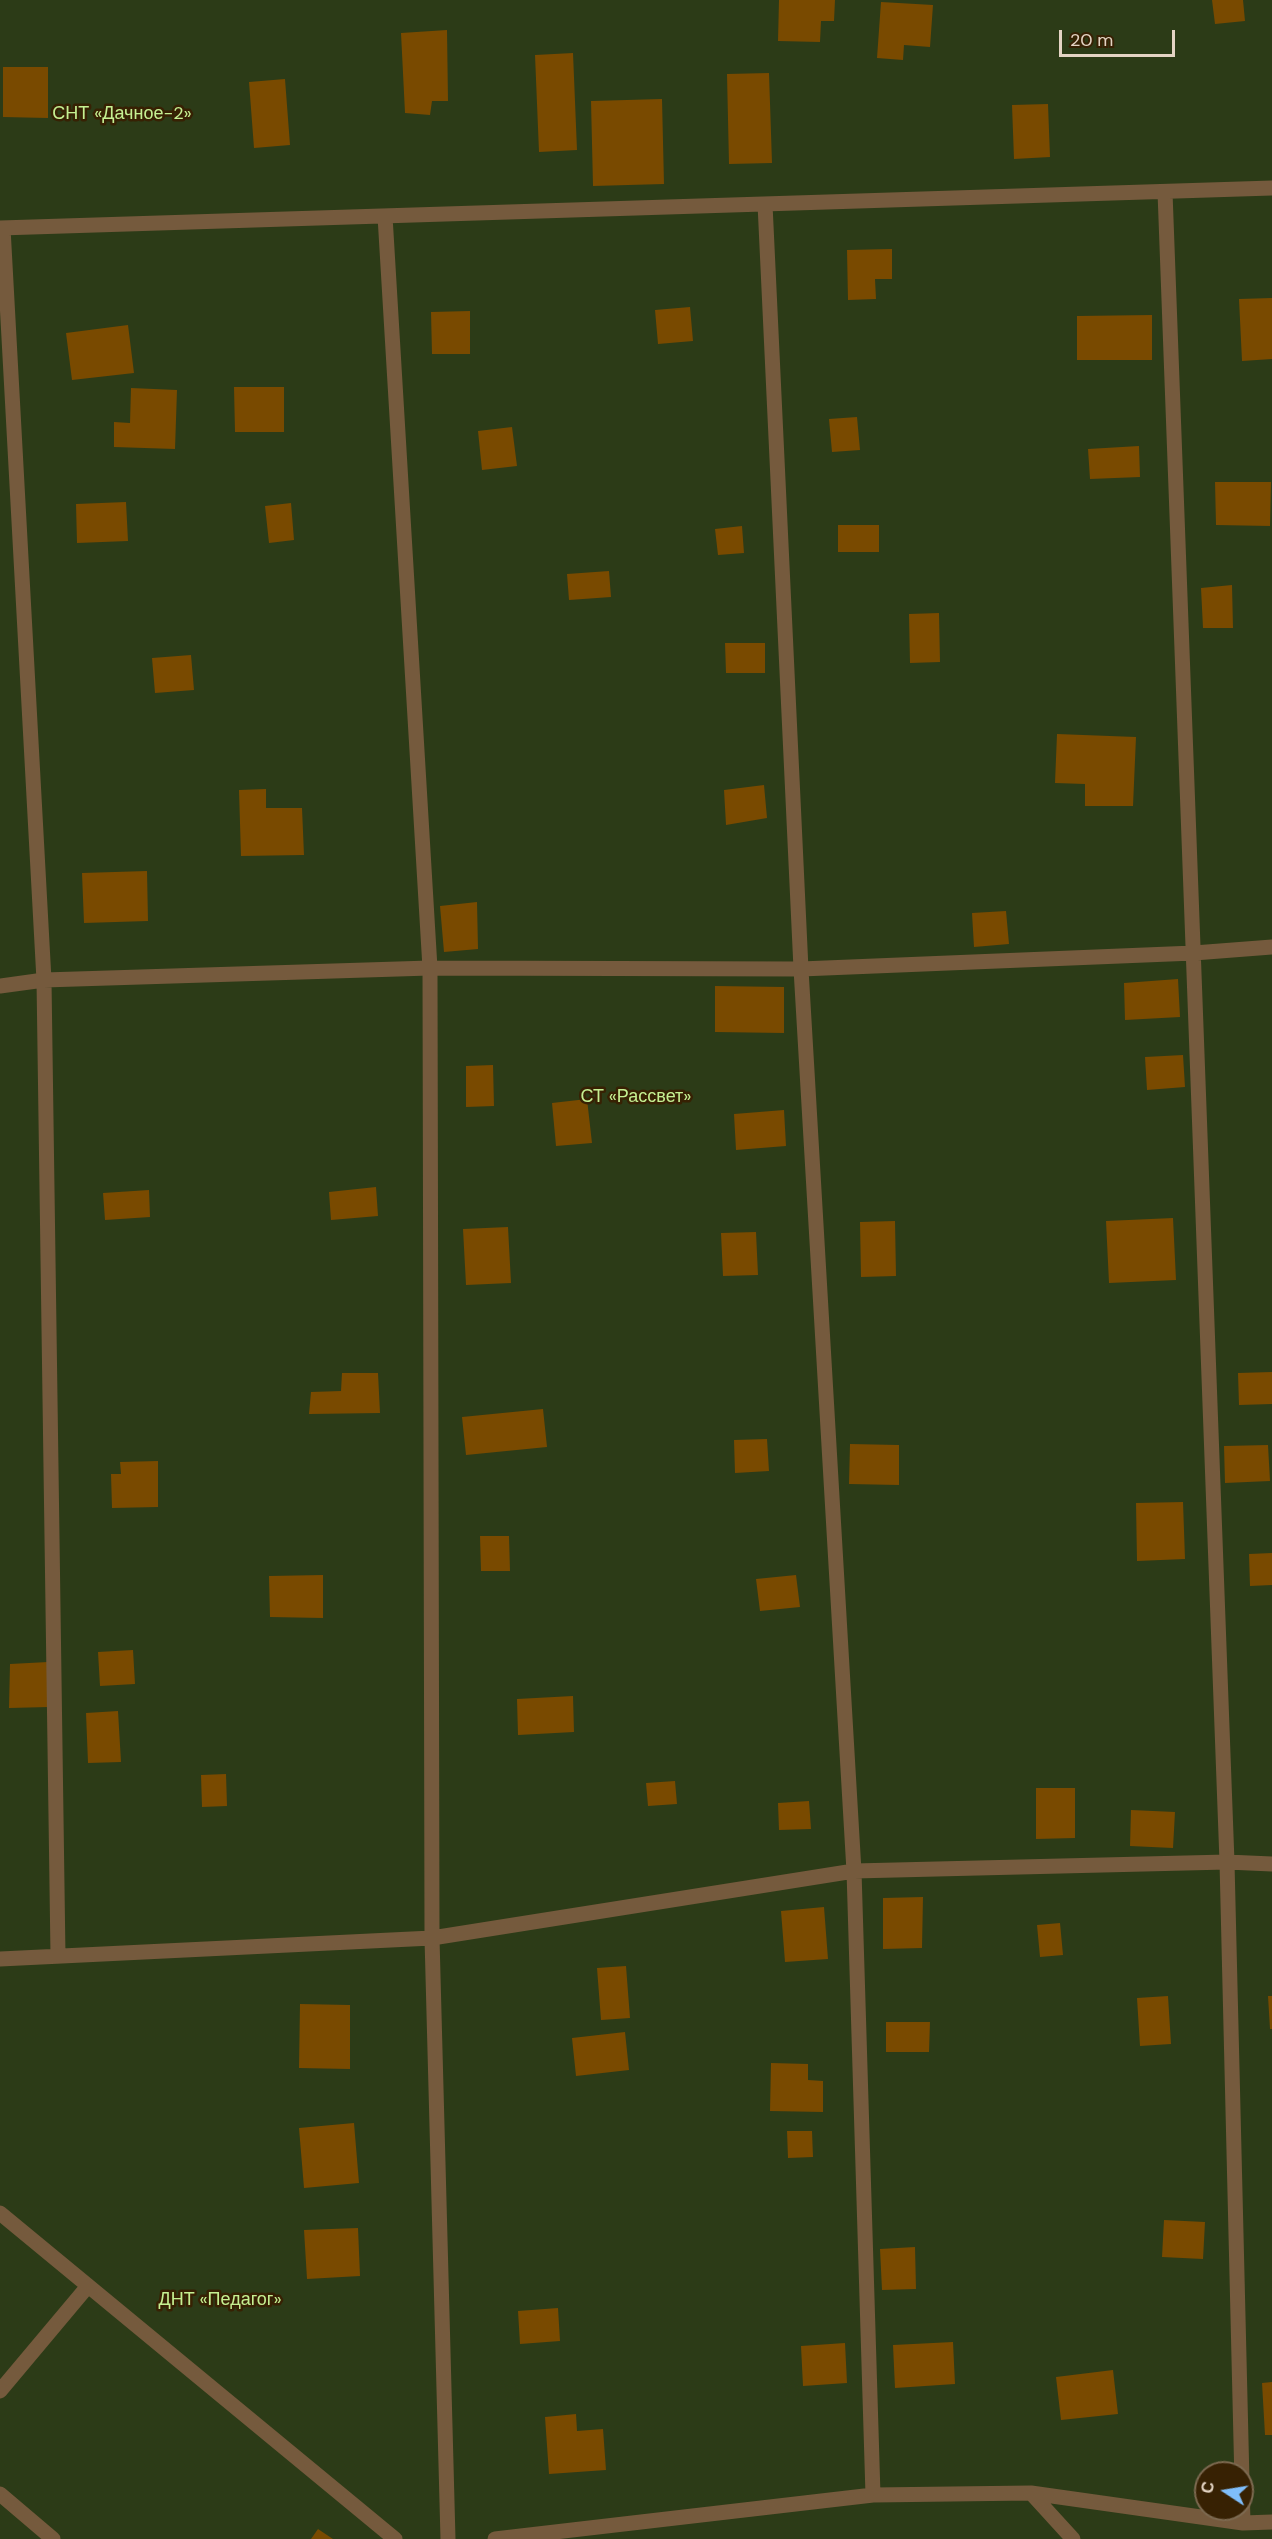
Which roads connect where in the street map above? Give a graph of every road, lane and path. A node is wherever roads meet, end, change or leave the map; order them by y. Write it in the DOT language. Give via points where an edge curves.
graph roads {
  1 [pos="1272,188"];
  2 [pos="1165,192"];
  3 [pos="765,204"];
  4 [pos="385,216"];
  5 [pos="1,228"];
  6 [pos="1272,947"];
  7 [pos="1194,953"];
  8 [pos="430,968"];
  9 [pos="801,969"];
  10 [pos="44,980"];
  11 [pos="0,986"];
  12 [pos="1227,1862"];
  13 [pos="1272,1864"];
  14 [pos="854,1871"];
  15 [pos="432,1938"];
  16 [pos="58,1956"];
  17 [pos="0,1959"];
  18 [pos="0,2213"];
  19 [pos="88,2286"];
  20 [pos="0,2391"];
  21 [pos="1030,2493"];
  22 [pos="0,2494"];
  23 [pos="873,2494"];
  24 [pos="1272,2522"];
  25 [pos="1244,2523"];
  26 [pos="53,2539"];
  27 [pos="395,2539"];
  28 [pos="448,2539"];
  29 [pos="495,2539"];
  30 [pos="1073,2539"];
  1 -- 2 [label="lane"];
  2 -- 3 [label="lane"];
  2 -- 7 [label="lane"];
  3 -- 4 [label="lane"];
  3 -- 9 [label="lane"];
  4 -- 5 [label="lane"];
  4 -- 8 [label="lane"];
  5 -- 10 [label="lane"];
  6 -- 7 [label="lane"];
  7 -- 9 [label="lane"];
  7 -- 12 [label="lane"];
  8 -- 9 [label="lane"];
  8 -- 10 [label="lane"];
  8 -- 15 [label="lane"];
  9 -- 14 [label="lane"];
  10 -- 11 [label="lane"];
  10 -- 16 [label="lane"];
  12 -- 13 [label="lane"];
  12 -- 14 [label="lane"];
  12 -- 25 [label="lane"];
  14 -- 15 [label="lane"];
  14 -- 23 [label="lane"];
  15 -- 16 [label="lane"];
  15 -- 28 [label="lane"];
  16 -- 17 [label="lane"];
  18 -- 19 [label="lane"];
  19 -- 20 [label="lane"];
  19 -- 27 [label="lane"];
  21 -- 23 [label="lane"];
  21 -- 25 [label="lane"];
  21 -- 30 [label="lane"];
  22 -- 26 [label="lane"];
  23 -- 29 [label="lane"];
  24 -- 25 [label="lane"];
}
